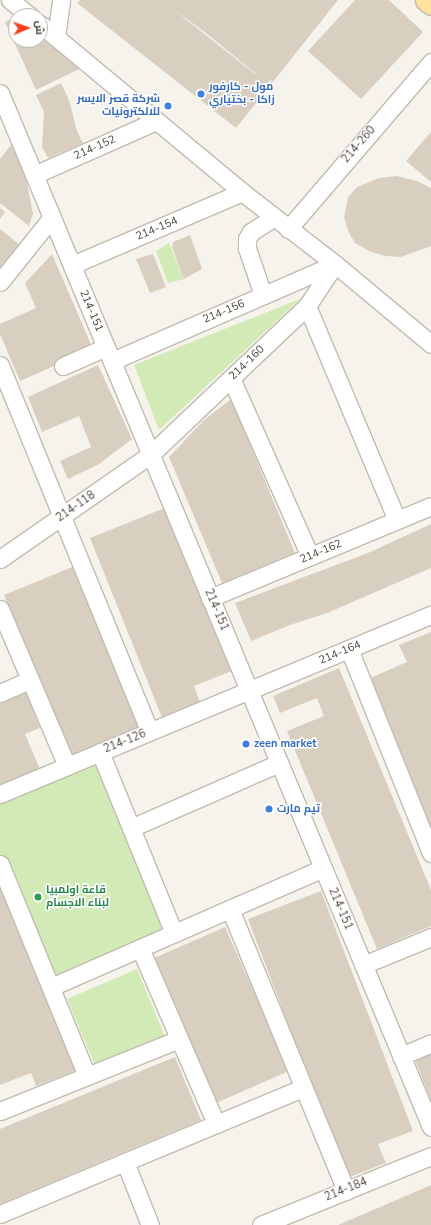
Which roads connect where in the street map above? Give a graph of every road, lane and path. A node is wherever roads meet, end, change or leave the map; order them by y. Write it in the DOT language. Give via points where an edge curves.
graph roads {
  1 [pos="10,0"];
  2 [pos="61,0"];
  3 [pos="426,0"];
  4 [pos="431,4"];
  5 [pos="20,8"];
  6 [pos="48,30"];
  7 [pos="56,37"];
  8 [pos="431,62"];
  9 [pos="0,93"];
  10 [pos="156,121"];
  11 [pos="5,125"];
  12 [pos="34,175"];
  13 [pos="242,192"];
  14 [pos="52,217"];
  15 [pos="274,218"];
  16 [pos="288,229"];
  17 [pos="335,264"];
  18 [pos="72,266"];
  19 [pos="0,282"];
  20 [pos="263,295"];
  21 [pos="307,306"];
  22 [pos="431,344"];
  23 [pos="109,354"];
  24 [pos="0,365"];
  25 [pos="63,366"];
  26 [pos="231,378"];
  27 [pos="150,454"];
  28 [pos="431,506"];
  29 [pos="62,517"];
  30 [pos="397,520"];
  31 [pos="310,556"];
  32 [pos="0,559"];
  33 [pos="210,598"];
  34 [pos="0,609"];
  35 [pos="431,615"];
  36 [pos="349,649"];
  37 [pos="29,680"];
  38 [pos="249,690"];
  39 [pos="0,693"];
  40 [pos="150,732"];
  41 [pos="100,752"];
  42 [pos="279,763"];
  43 [pos="67,766"];
  44 [pos="0,794"];
  45 [pos="131,828"];
  46 [pos="431,853"];
  47 [pos="0,864"];
  48 [pos="323,868"];
  49 [pos="230,909"];
  50 [pos="174,933"];
  51 [pos="431,936"];
  52 [pos="140,948"];
  53 [pos="363,965"];
  54 [pos="51,986"];
  55 [pos="179,1039"];
  56 [pos="431,1044"];
  57 [pos="401,1056"];
  58 [pos="87,1076"];
  59 [pos="303,1088"];
  60 [pos="0,1111"];
  61 [pos="216,1124"];
  62 [pos="431,1127"];
  63 [pos="431,1156"];
  64 [pos="125,1162"];
  65 [pos="346,1191"];
  66 [pos="0,1214"];
  67 [pos="150,1225"];
  68 [pos="261,1225"];
  1 -- 5 [label="street"];
  2 -- 7 [label="street"];
  3 -- 4 [label="main road"];
  6 -- 7 [label="street"];
  7 -- 10 [label="street"];
  8 -- 16 [label="street, 214-260"];
  9 -- 11 [label="street, 214-151"];
  10 -- 12 [label="street, 214-152"];
  10 -- 13 [label="street"];
  11 -- 12 [label="street, 214-151"];
  12 -- 14 [label="street, 214-151"];
  13 -- 15 [label="street"];
  13 -- 18 [label="street, 214-154"];
  14 -- 18 [label="street, 214-151"];
  14 -- 19 [label="street"];
  15 -- 16 [label="street"];
  15 -- 20 [label="street" via="251,232 247,239"];
  16 -- 17 [label="street"];
  17 -- 20 [label="street, 214-156"];
  17 -- 21 [label="street, 214-160"];
  17 -- 22 [label="street"];
  18 -- 23 [label="street, 214-151"];
  20 -- 23 [label="street, 214-156"];
  21 -- 26 [label="street, 214-160"];
  21 -- 30 [label="street"];
  23 -- 25 [label="street, 214-156"];
  23 -- 27 [label="street, 214-151"];
  24 -- 29 [label="street"];
  26 -- 27 [label="street, 214-160"];
  26 -- 31 [label="street"];
  27 -- 29 [label="street, 214-118"];
  27 -- 33 [label="street, 214-151"];
  28 -- 30 [label="street, 214-162"];
  29 -- 32 [label="street, 214-118"];
  29 -- 40 [label="street"];
  30 -- 31 [label="street, 214-162"];
  31 -- 33 [label="street, 214-162"];
  33 -- 38 [label="street, 214-151"];
  34 -- 37 [label="street"];
  35 -- 36 [label="street, 214-164"];
  36 -- 38 [label="street, 214-164"];
  36 -- 46 [label="street"];
  37 -- 39 [label="street"];
  37 -- 43 [label="street"];
  38 -- 40 [label="street, 214-126"];
  38 -- 42 [label="street, 214-151"];
  40 -- 41 [label="street, 214-126"];
  41 -- 43 [label="street, 214-126"];
  41 -- 45 [label="street"];
  42 -- 45 [label="street"];
  42 -- 48 [label="street, 214-151"];
  43 -- 44 [label="street, 214-126"];
  45 -- 50 [label="street"];
  47 -- 54 [label="street"];
  48 -- 49 [label="street"];
  48 -- 53 [label="street, 214-151"];
  49 -- 50 [label="street"];
  49 -- 59 [label="street"];
  50 -- 52 [label="street"];
  51 -- 53 [label="street"];
  52 -- 54 [label="street"];
  52 -- 55 [label="street"];
  53 -- 57 [label="street, 214-151"];
  54 -- 58 [label="street"];
  55 -- 58 [label="street"];
  55 -- 61 [label="street"];
  56 -- 57 [label="street"];
  57 -- 62 [label="street, 214-151"];
  58 -- 60 [label="street"];
  59 -- 61 [label="street"];
  59 -- 65 [label="street"];
  61 -- 64 [label="street"];
  63 -- 65 [label="street, 214-184"];
  64 -- 66 [label="street"];
  64 -- 67 [label="street"];
  65 -- 68 [label="street, 214-184"];
}
